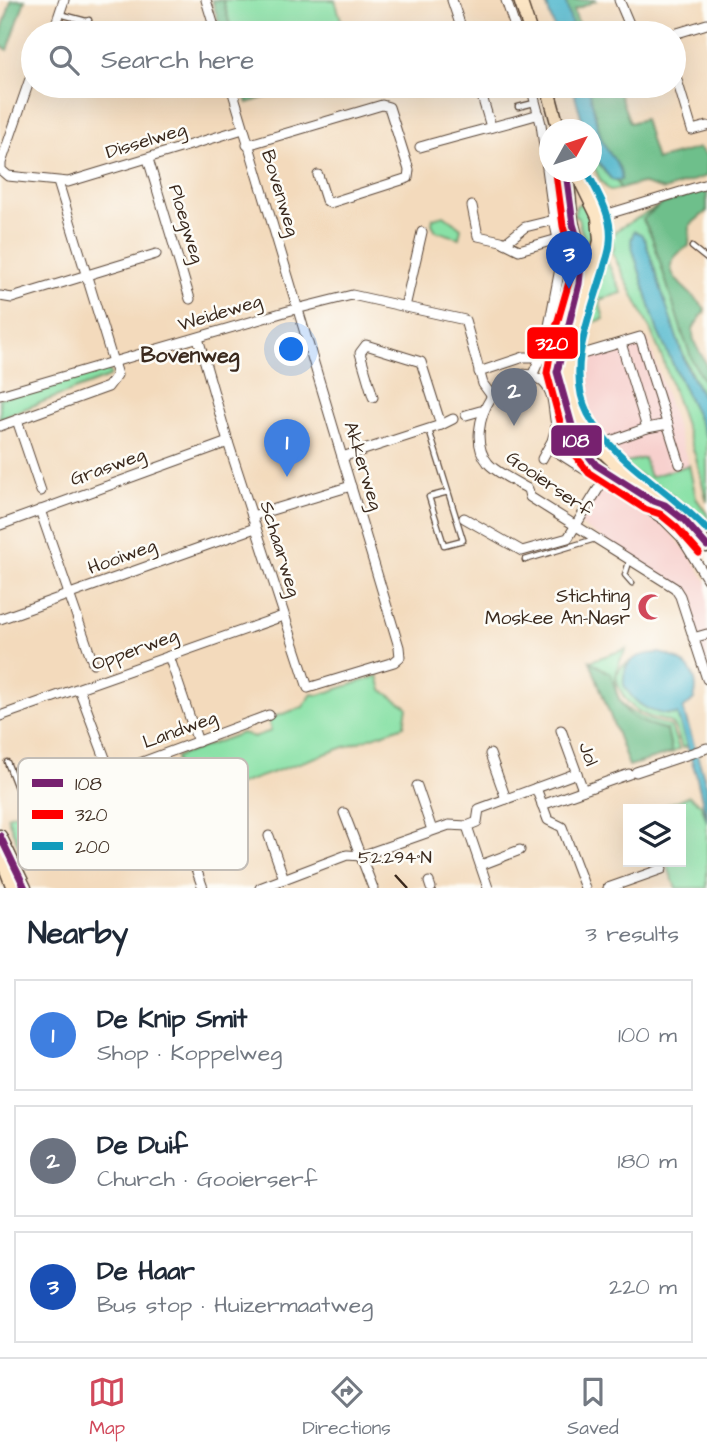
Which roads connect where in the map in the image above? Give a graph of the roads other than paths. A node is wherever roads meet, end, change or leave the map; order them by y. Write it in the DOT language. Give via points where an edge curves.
graph roads {
  1 [pos="64,0"];
  2 [pos="206,0"];
  3 [pos="452,0"];
  4 [pos="506,0"];
  5 [pos="520,0"];
  6 [pos="619,0"];
  7 [pos="60,13"];
  8 [pos="57,21"];
  9 [pos="88,21"];
  10 [pos="212,21"];
  11 [pos="459,21"];
  12 [pos="513,21"];
  13 [pos="527,21"];
  14 [pos="628,21"];
  15 [pos="707,24"];
  16 [pos="686,30"];
  17 [pos="24,98"];
  18 [pos="234,98"];
  19 [pos="483,98"];
  20 [pos="535,98"];
  21 [pos="550,98"];
  22 [pos="682,98"];
  23 [pos="536,102"];
  24 [pos="518,107"];
  25 [pos="539,114"];
  26 [pos="556,119"];
  27 [pos="707,126"];
  28 [pos="491,127"];
  29 [pos="243,129"];
  30 [pos="247,145"];
  31 [pos="420,147"];
  32 [pos="148,159"];
  33 [pos="318,175"];
  34 [pos="58,182"];
  35 [pos="567,182"];
  36 [pos="581,182"];
  37 [pos="707,184"];
  38 [pos="589,198"];
  39 [pos="570,203"];
  40 [pos="472,206"];
  41 [pos="598,217"];
  42 [pos="573,224"];
  43 [pos="556,229"];
  44 [pos="422,232"];
  45 [pos="501,242"];
  46 [pos="600,242"];
  47 [pos="580,246"];
  48 [pos="692,247"];
  49 [pos="156,254"];
  50 [pos="707,259"];
  51 [pos="85,275"];
  52 [pos="0,296"];
  53 [pos="190,299"];
  54 [pos="405,307"];
  55 [pos="297,310"];
  56 [pos="198,338"];
  57 [pos="621,343"];
  58 [pos="541,356"];
  59 [pos="564,356"];
  60 [pos="113,363"];
  61 [pos="479,372"];
  62 [pos="532,376"];
  63 [pos="0,395"];
  64 [pos="491,395"];
  65 [pos="373,397"];
  66 [pos="483,412"];
  67 [pos="466,415"];
  68 [pos="453,419"];
  69 [pos="17,420"];
  70 [pos="668,424"];
  71 [pos="441,425"];
  72 [pos="0,426"];
  73 [pos="556,427"];
  74 [pos="647,428"];
  75 [pos="429,429"];
  76 [pos="228,442"];
  77 [pos="549,447"];
  78 [pos="596,447"];
  79 [pos="582,450"];
  80 [pos="342,457"];
  81 [pos="542,459"];
  82 [pos="573,462"];
  83 [pos="680,464"];
  84 [pos="603,481"];
  85 [pos="351,486"];
  86 [pos="41,491"];
  87 [pos="448,492"];
  88 [pos="665,505"];
  89 [pos="40,510"];
  90 [pos="252,516"];
  91 [pos="464,518"];
  92 [pos="0,525"];
  93 [pos="576,525"];
  94 [pos="256,528"];
  95 [pos="598,538"];
  96 [pos="707,545"];
  97 [pos="630,558"];
  98 [pos="525,561"];
  99 [pos="707,579"];
  100 [pos="632,583"];
  101 [pos="69,594"];
  102 [pos="283,616"];
  103 [pos="0,619"];
  104 [pos="707,634"];
  105 [pos="693,638"];
  106 [pos="169,656"];
  107 [pos="93,663"];
  108 [pos="707,679"];
  109 [pos="307,688"];
  110 [pos="79,689"];
  111 [pos="269,715"];
  112 [pos="0,716"];
  113 [pos="561,730"];
  114 [pos="198,742"];
  115 [pos="707,748"];
  116 [pos="490,754"];
  117 [pos="104,758"];
  118 [pos="154,758"];
  119 [pos="7,762"];
  120 [pos="577,773"];
  121 [pos="417,786"];
  122 [pos="536,788"];
  123 [pos="18,790"];
  124 [pos="583,790"];
  125 [pos="506,799"];
  126 [pos="542,805"];
  127 [pos="344,813"];
  128 [pos="467,826"];
  129 [pos="432,830"];
  130 [pos="0,836"];
  131 [pos="269,836"];
  132 [pos="520,850"];
  133 [pos="0,854"];
  134 [pos="361,856"];
  135 [pos="481,865"];
  136 [pos="662,869"];
  137 [pos="196,870"];
  138 [pos="284,879"];
  139 [pos="13,888"];
  140 [pos="26,888"];
  141 [pos="203,888"];
  142 [pos="260,888"];
  143 [pos="373,888"];
  144 [pos="488,888"];
  145 [pos="585,888"];
  146 [pos="608,888"];
  1 -- 7 [label="street"];
  2 -- 10 [label="street"];
  3 -- 11 [label="street"];
  4 -- 12 [label="street"];
  5 -- 13 [label="main road"];
  6 -- 14 [label="street"];
  7 -- 8 [label="street"];
  7 -- 9 [label="lane"];
  15 -- 16 [label="street"];
  17 -- 34 [label="street, Disselweg" via="1,168 8,176"];
  18 -- 29 [label="street, Bovenweg"];
  19 -- 28 [label="street"];
  20 -- 23 [label="street"];
  21 -- 26 [label="main road"];
  22 -- 27 [label="street" via="692,130"];
  23 -- 24 [label="lane"];
  23 -- 25 [label="street"];
  25 -- 28 [label="street"];
  25 -- 43 [label="street"];
  28 -- 31 [label="street"];
  29 -- 30 [label="street, Bovenweg"];
  29 -- 32 [label="street, Disselweg"];
  30 -- 33 [label="street" via="382,105 389,107 410,170 408,178 329,203"];
  30 -- 55 [label="street, Bovenweg"];
  32 -- 34 [label="street, Disselweg"];
  32 -- 53 [label="street, Ploegweg"];
  34 -- 51 [label="street"];
  35 -- 39 [label="main road"];
  36 -- 38 [label="main road"];
  37 -- 41 [label="street"];
  38 -- 39 [label="main road"];
  38 -- 41 [label="main road"];
  39 -- 42 [label="main road"];
  40 -- 45 [label="street" via="478,236"];
  41 -- 46 [label="main road"];
  42 -- 43 [label="street"];
  42 -- 47 [label="main road"];
  43 -- 45 [label="street" via="525,227"];
  43 -- 45 [label="street" via="519,250"];
  43 -- 58 [label="street" via="561,264"];
  44 -- 54 [label="street"];
  46 -- 47 [label="main road"];
  46 -- 59 [label="main road"];
  47 -- 59 [label="main road" via="579,284"];
  48 -- 50 [label="lane"];
  49 -- 51 [label="street"];
  51 -- 52 [label="street" via="12,298"];
  51 -- 60 [label="street"];
  54 -- 55 [label="street, Weideweg" via="352,295"];
  54 -- 61 [label="street, Weideweg" via="465,320"];
  55 -- 56 [label="street, Weideweg"];
  55 -- 80 [label="street, Akkerweg"];
  56 -- 60 [label="street, Weideweg"];
  56 -- 76 [label="street, Schaarweg"];
  57 -- 59 [label="street"];
  57 -- 70 [label="street" via="640,337"];
  57 -- 74 [label="street"];
  58 -- 59 [label="street"];
  58 -- 61 [label="street" via="519,358"];
  58 -- 62 [label="street"];
  59 -- 78 [label="main road" via="578,415"];
  59 -- 79 [label="main road" via="558,381"];
  60 -- 63 [label="street, Weideweg"];
  60 -- 69 [label="street" via="117,375 108,387"];
  61 -- 64 [label="street"];
  62 -- 64 [label="street" via="511,379"];
  62 -- 73 [label="street" via="549,390"];
  64 -- 66 [label="street, Gooierserf"];
  65 -- 71 [label="street" via="360,353 366,345 421,362"];
  66 -- 67 [label="street"];
  66 -- 93 [label="street, Gooierserf" via="477,430 488,464"];
  68 -- 71 [label="street"];
  69 -- 72 [label="street"];
  69 -- 86 [label="street"];
  70 -- 74 [label="street"];
  70 -- 83 [label="street"];
  71 -- 75 [label="street"];
  73 -- 77 [label="street"];
  73 -- 82 [label="street"];
  74 -- 78 [label="street"];
  75 -- 80 [label="street"];
  75 -- 87 [label="lane"];
  76 -- 89 [label="street, Grasweg"];
  76 -- 90 [label="street, Schaarweg"];
  77 -- 81 [label="street"];
  77 -- 82 [label="street"];
  78 -- 79 [label="street"];
  78 -- 88 [label="main road"];
  79 -- 88 [label="main road" via="619,481"];
  80 -- 85 [label="street, Akkerweg"];
  82 -- 84 [label="street"];
  84 -- 93 [label="street"];
  84 -- 99 [label="street" via="664,520 681,537"];
  85 -- 90 [label="street"];
  85 -- 109 [label="street, Akkerweg" via="400,657"];
  87 -- 87 [label="lane" via="463,540 444,545 429,497"];
  88 -- 96 [label="main road"];
  89 -- 92 [label="street, Grasweg"];
  89 -- 101 [label="street"];
  90 -- 94 [label="street, Schaarweg"];
  91 -- 93 [label="street" via="522,551 568,538"];
  93 -- 95 [label="street, Gooierserf"];
  94 -- 101 [label="street, Hooiweg"];
  94 -- 102 [label="street, Schaarweg"];
  95 -- 97 [label="street, Gooierserf"];
  95 -- 98 [label="lane"];
  97 -- 100 [label="lane" via="625,575"];
  97 -- 105 [label="street, Gooierserf" via="675,588"];
  101 -- 103 [label="street, Hooiweg"];
  101 -- 107 [label="street"];
  102 -- 106 [label="street, Opperweg"];
  102 -- 109 [label="street, Schaarweg"];
  104 -- 105 [label="street"];
  105 -- 108 [label="street, Gooierserf"];
  106 -- 110 [label="street, Opperweg"];
  106 -- 114 [label="street"];
  110 -- 112 [label="street, Opperweg"];
  110 -- 117 [label="street"];
  111 -- 114 [label="street, Landweg"];
  113 -- 120 [label="street, Jol"];
  114 -- 118 [label="street, Landweg"];
  115 -- 124 [label="street, Jol"];
  116 -- 125 [label="street"];
  119 -- 123 [label="lane"];
  120 -- 122 [label="street"];
  120 -- 124 [label="street, Jol"];
  121 -- 129 [label="street"];
  122 -- 125 [label="street"];
  122 -- 126 [label="street"];
  124 -- 126 [label="street, Jol"];
  125 -- 128 [label="street" via="479,810 477,822"];
  126 -- 145 [label="street" via="548,820 562,827"];
  127 -- 134 [label="street"];
  128 -- 129 [label="street"];
  128 -- 135 [label="street"];
  129 -- 134 [label="street"];
  130 -- 140 [label="main road"];
  131 -- 138 [label="street"];
  132 -- 135 [label="street"];
  133 -- 139 [label="main road"];
  134 -- 138 [label="street" via="347,855"];
  134 -- 143 [label="street"];
  135 -- 144 [label="street"];
  136 -- 146 [label="street"];
  137 -- 141 [label="street"];
  138 -- 142 [label="street"];
}
